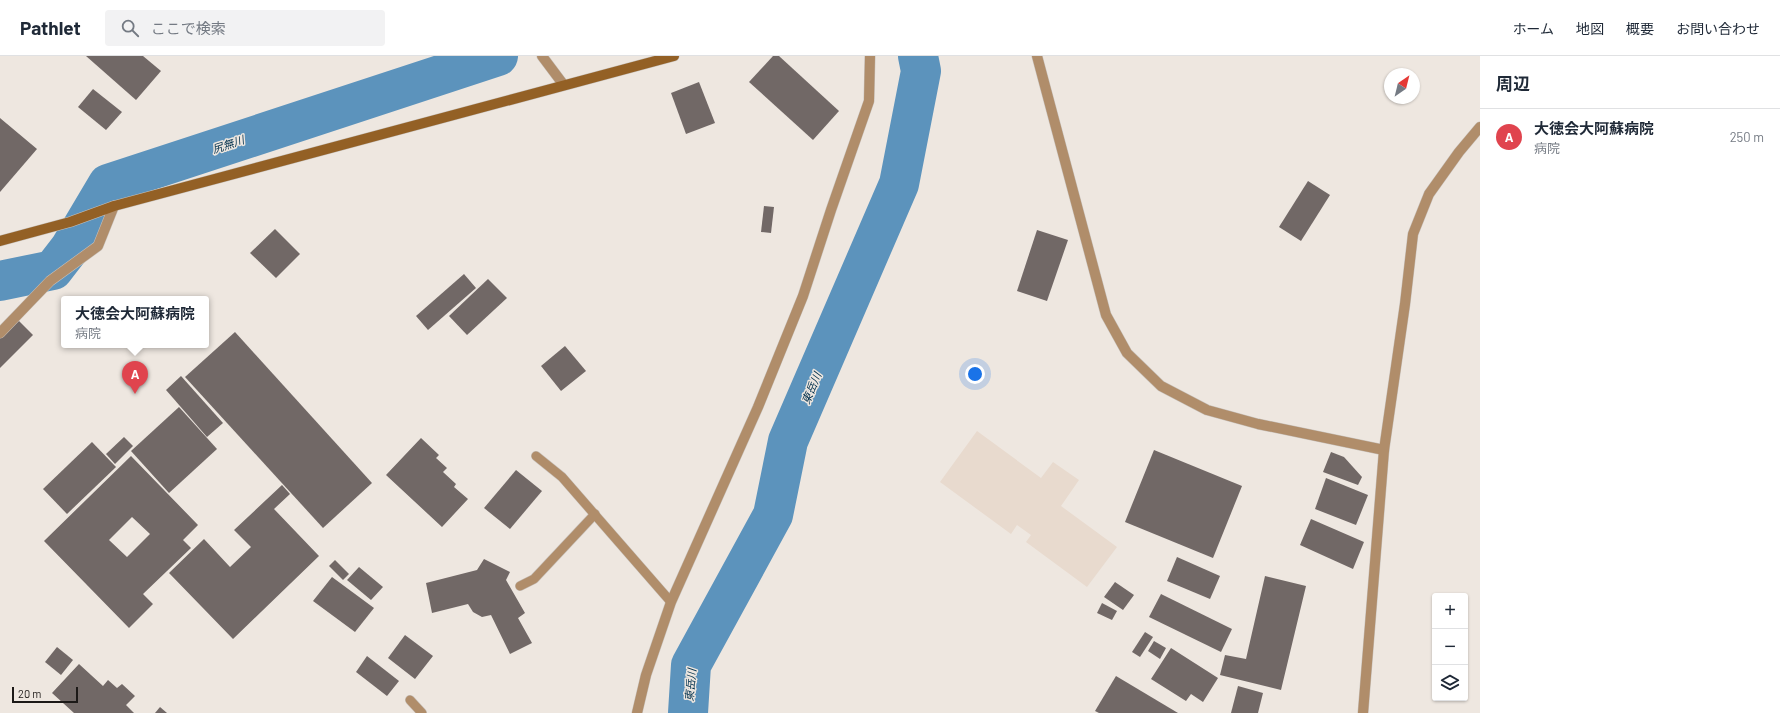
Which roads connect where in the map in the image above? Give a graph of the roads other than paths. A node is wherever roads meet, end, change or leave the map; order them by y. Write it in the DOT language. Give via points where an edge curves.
graph roads {
  1 [pos="542,56"];
  2 [pos="674,56"];
  3 [pos="870,56"];
  4 [pos="1037,56"];
  5 [pos="563,84"];
  6 [pos="1480,127"];
  7 [pos="109,208"];
  8 [pos="0,241"];
  9 [pos="0,333"];
  10 [pos="1384,450"];
  11 [pos="536,456"];
  12 [pos="595,514"];
  13 [pos="520,586"];
  14 [pos="671,602"];
  15 [pos="410,700"];
  16 [pos="422,713"];
  17 [pos="637,713"];
  18 [pos="1364,713"];
  1 -- 5 [label="street"];
  2 -- 5 [label="street"];
  3 -- 14 [label="street" via="869,101 803,296 758,407"];
  4 -- 10 [label="street" via="1106,315 1127,353 1161,386 1207,410 1258,424"];
  5 -- 7 [label="street"];
  6 -- 10 [label="street" via="1429,194 1413,234 1406,304"];
  7 -- 8 [label="street" via="70,222"];
  7 -- 9 [label="street" via="98,246 50,281"];
  10 -- 18 [label="street"];
  11 -- 12 [label="lane" via="562,476"];
  12 -- 13 [label="lane" via="534,578"];
  12 -- 14 [label="lane"];
  14 -- 17 [label="street" via="646,675"];
  15 -- 16 [label="lane"];
}
